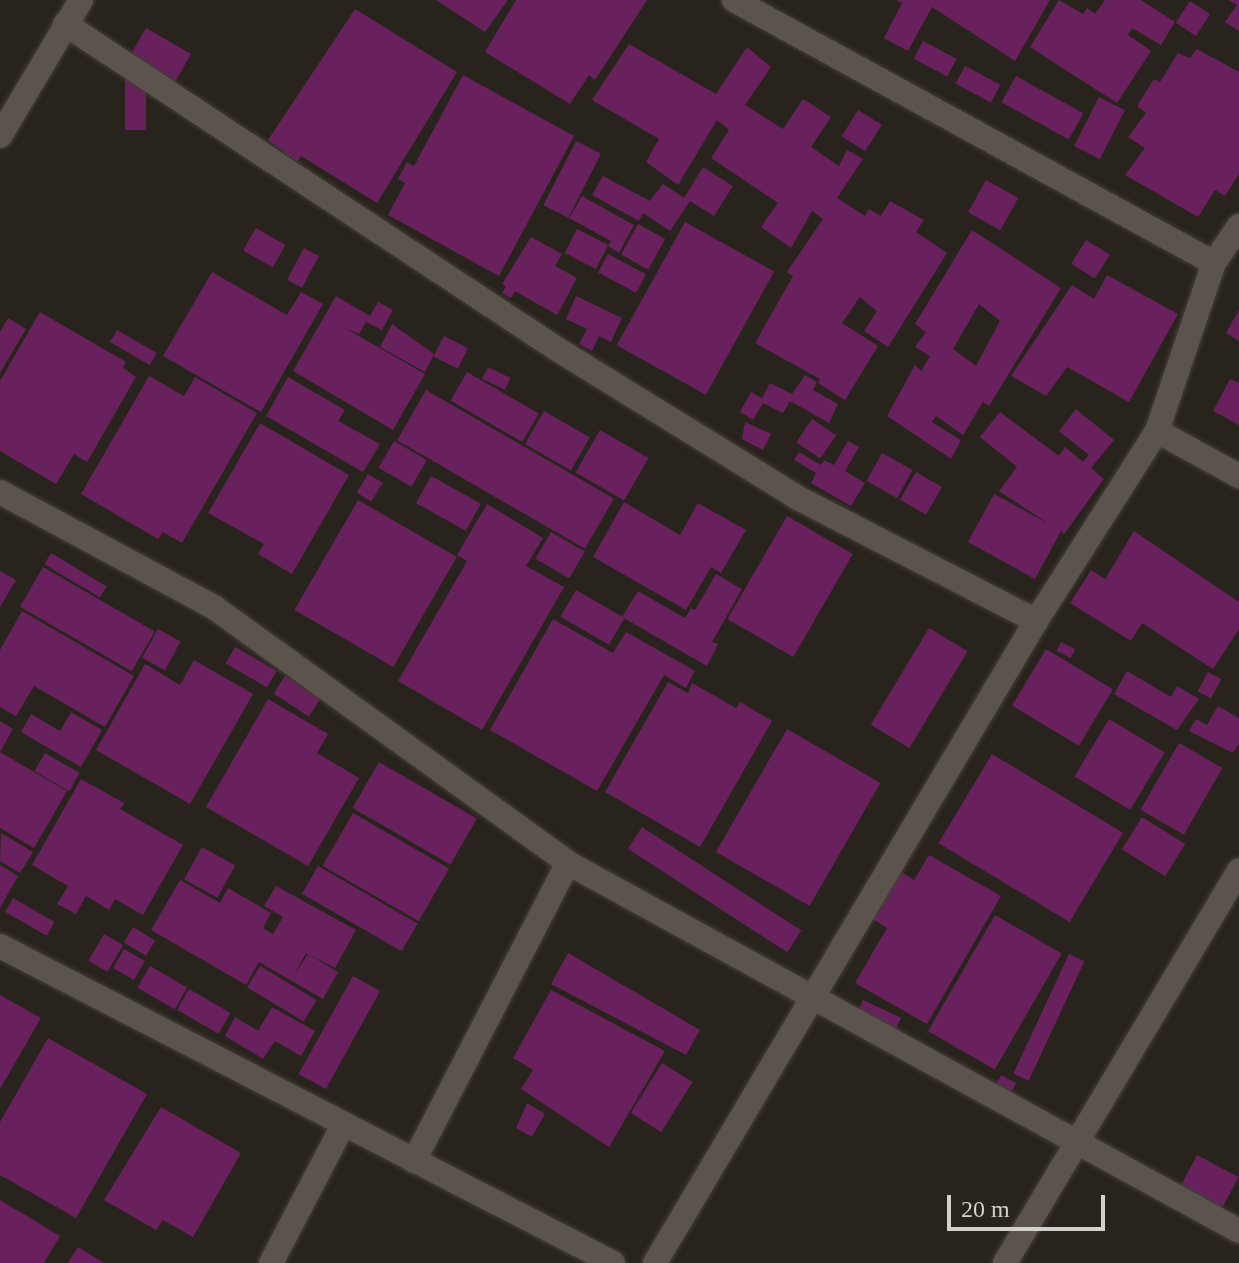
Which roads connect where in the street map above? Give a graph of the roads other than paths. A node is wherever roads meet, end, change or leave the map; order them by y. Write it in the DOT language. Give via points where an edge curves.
graph roads {
  1 [pos="81,0"];
  2 [pos="734,0"];
  3 [pos="65,24"];
  4 [pos="0,136"];
  5 [pos="1239,226"];
  6 [pos="1214,263"];
  7 [pos="1157,431"];
  8 [pos="1239,476"];
  9 [pos="0,492"];
  10 [pos="1036,621"];
  11 [pos="568,863"];
  12 [pos="1239,871"];
  13 [pos="0,946"];
  14 [pos="809,999"];
  15 [pos="343,1125"];
  16 [pos="1075,1143"];
  17 [pos="414,1161"];
  18 [pos="1239,1231"];
  19 [pos="271,1263"];
  20 [pos="613,1263"];
  21 [pos="655,1263"];
  22 [pos="1005,1263"];
  1 -- 3 [label="street"];
  2 -- 6 [label="street"];
  3 -- 4 [label="street"];
  3 -- 10 [label="street" via="557,349 798,498"];
  5 -- 6 [label="street"];
  6 -- 7 [label="street"];
  7 -- 8 [label="street"];
  7 -- 10 [label="street"];
  9 -- 11 [label="street" via="215,608"];
  10 -- 14 [label="street"];
  11 -- 14 [label="street"];
  11 -- 17 [label="street"];
  12 -- 16 [label="street"];
  13 -- 15 [label="street"];
  14 -- 16 [label="street"];
  14 -- 21 [label="street"];
  15 -- 17 [label="street"];
  15 -- 19 [label="street"];
  16 -- 18 [label="street"];
  16 -- 22 [label="street"];
  17 -- 20 [label="street"];
}
